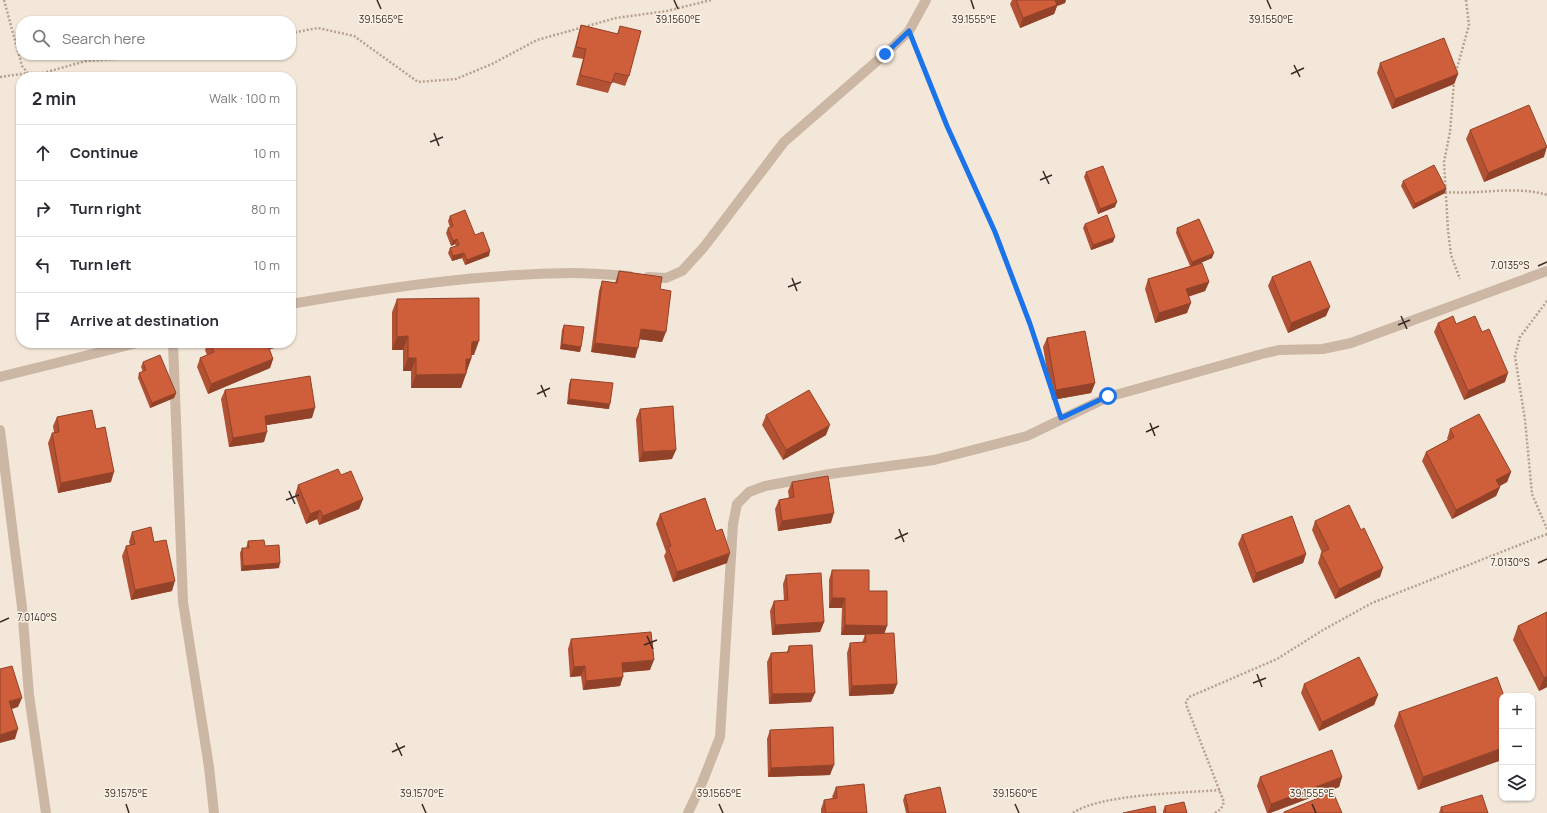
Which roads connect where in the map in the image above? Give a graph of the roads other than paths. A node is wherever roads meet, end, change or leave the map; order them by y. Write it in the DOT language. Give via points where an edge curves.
graph roads {
  1 [pos="926,0"];
  2 [pos="1547,271"];
  3 [pos="296,303"];
  4 [pos="117,348"];
  5 [pos="173,348"];
  6 [pos="0,377"];
  7 [pos="0,430"];
  8 [pos="46,813"];
  9 [pos="214,813"];
  10 [pos="688,813"];
  1 -- 3 [label="street" via="909,31 784,142 704,247 682,271 666,278 573,273 483,277"];
  2 -- 10 [label="street" via="1351,343 1323,349 1279,350 1108,396 1027,436 934,460 830,474 765,486 749,492 737,504 733,524 720,737"];
  4 -- 6 [label="street"];
  5 -- 9 [label="street" via="184,602"];
  7 -- 8 [label="street" via="22,607 29,695"];
}
